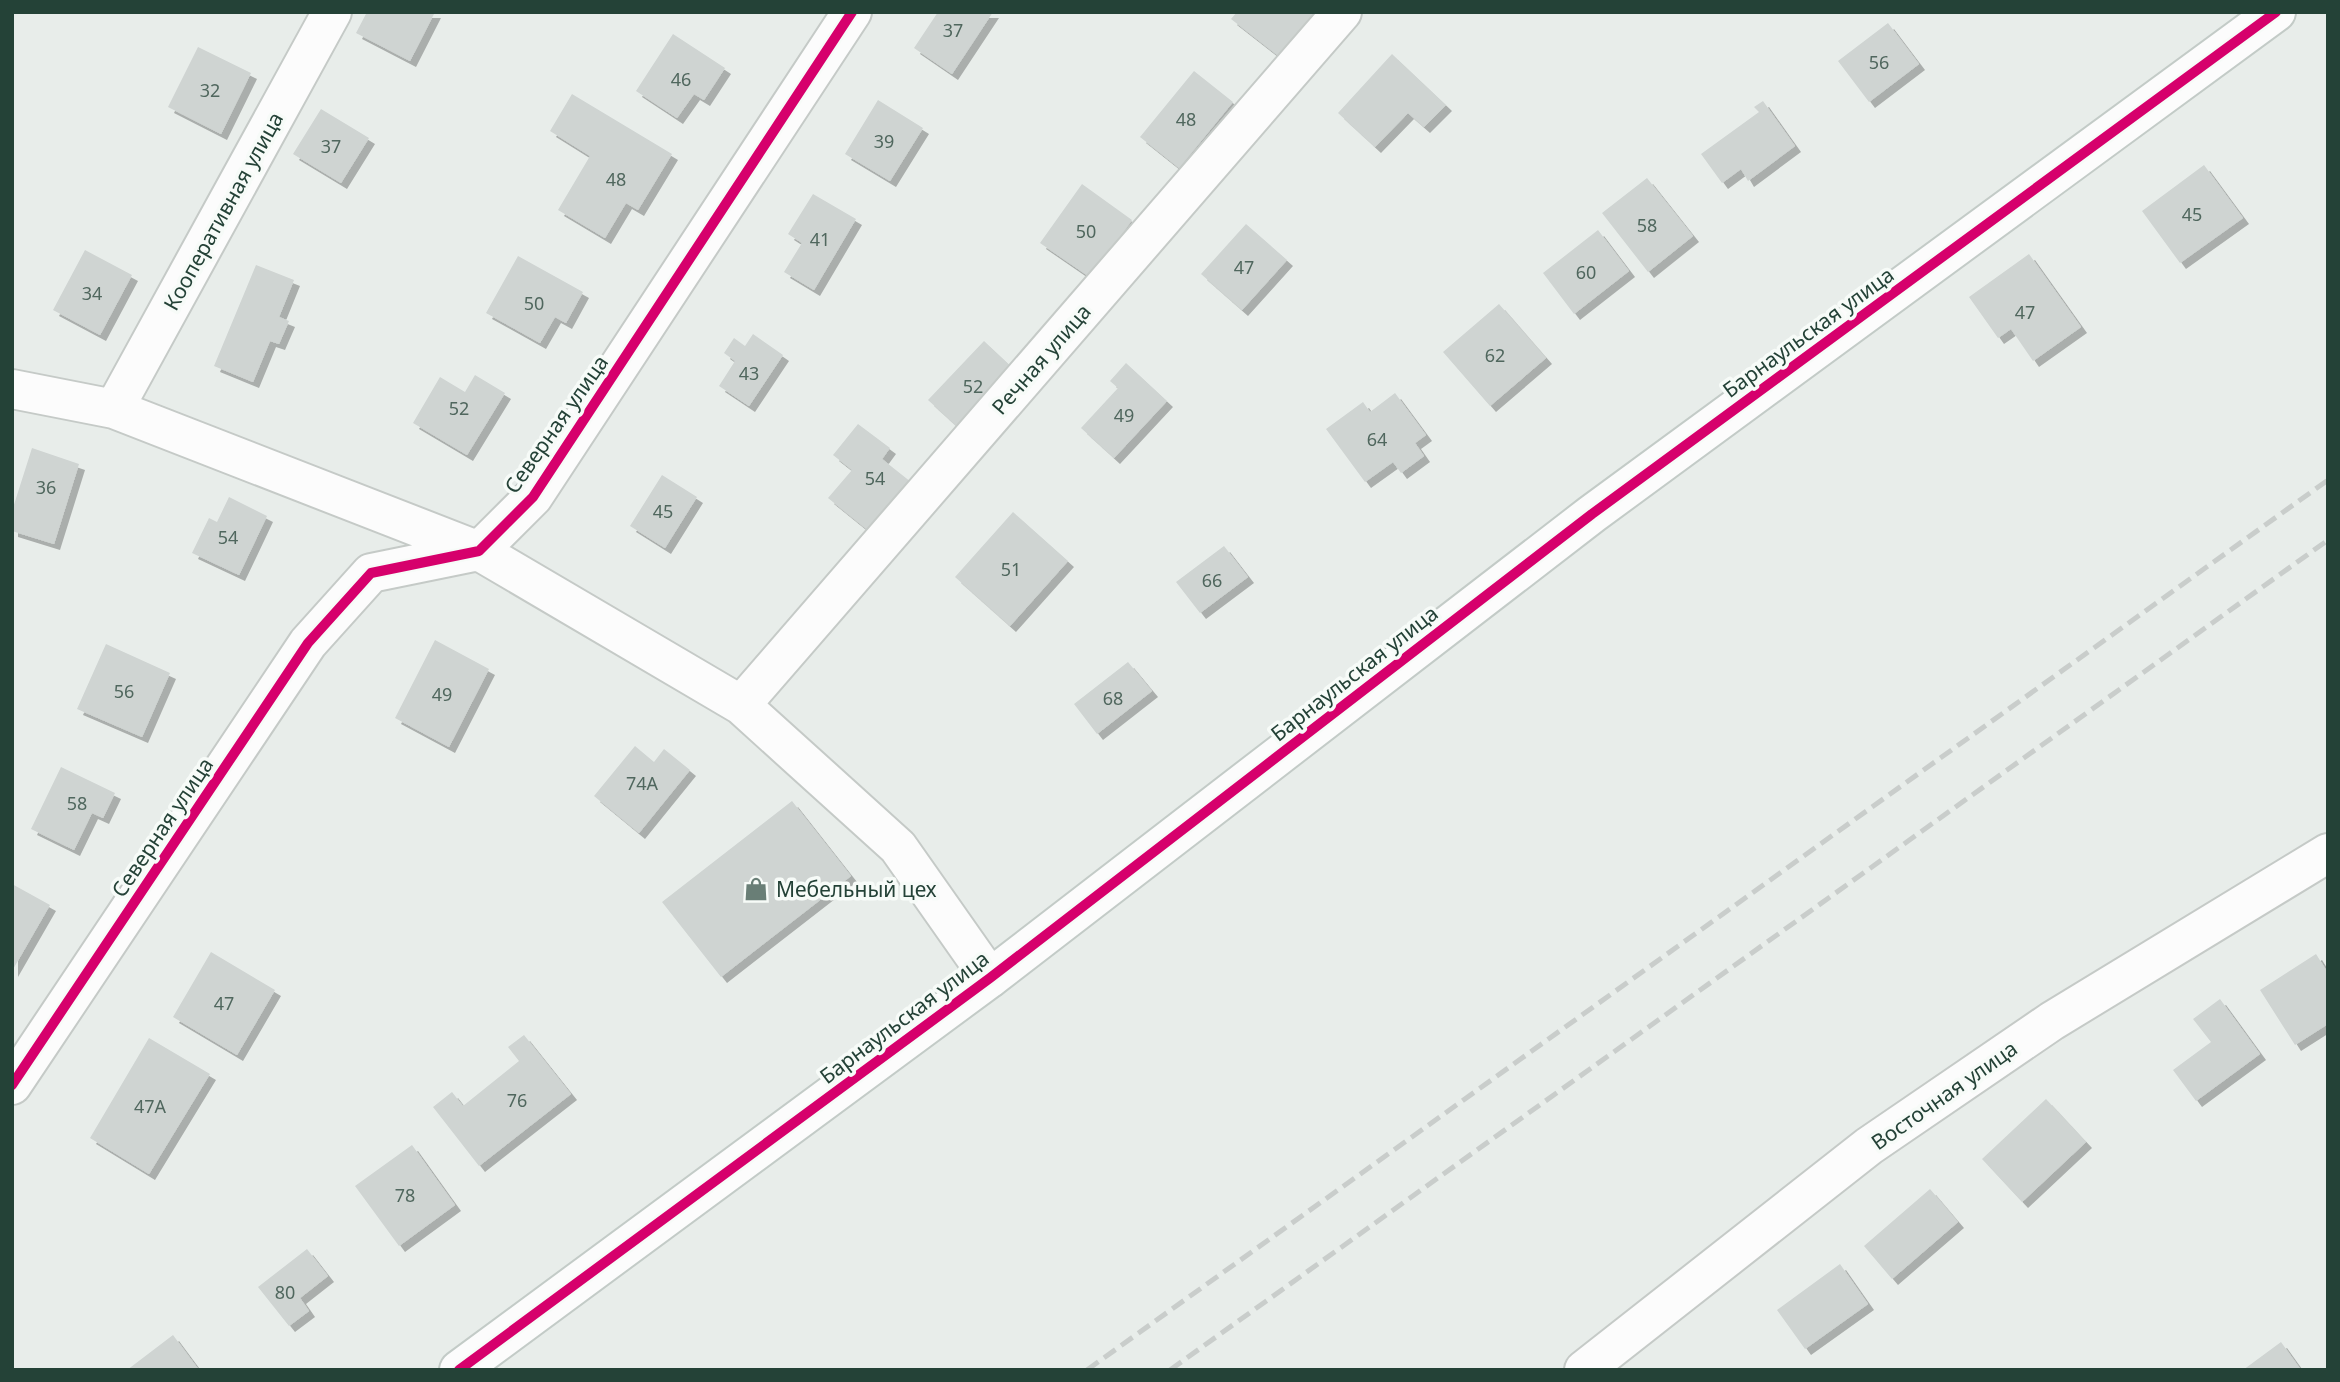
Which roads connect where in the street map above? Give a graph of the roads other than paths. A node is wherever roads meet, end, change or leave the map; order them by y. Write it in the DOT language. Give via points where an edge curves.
graph roads {
  1 [pos="332,12"];
  2 [pos="852,12"];
  3 [pos="1342,12"];
  4 [pos="2276,12"];
  5 [pos="12,389"];
  6 [pos="114,409"];
  7 [pos="479,551"];
  8 [pos="741,705"];
  9 [pos="2328,853"];
  10 [pos="990,978"];
  11 [pos="12,1085"];
  12 [pos="459,1370"];
  13 [pos="1584,1370"];
  1 -- 6 [label="street, Кооперативная улица"];
  2 -- 7 [label="street, Северная улица" via="533,497"];
  3 -- 8 [label="street, Речная улица"];
  4 -- 10 [label="street, Барнаульская улица" via="1592,514"];
  5 -- 6 [label="street"];
  6 -- 7 [label="street"];
  7 -- 8 [label="street"];
  7 -- 11 [label="street, Северная улица" via="371,573 336,610 308,643"];
  8 -- 10 [label="street" via="898,847"];
  9 -- 13 [label="street, Восточная улица" via="2052,1021 1869,1146"];
  10 -- 12 [label="street, Барнаульская улица"];
}
